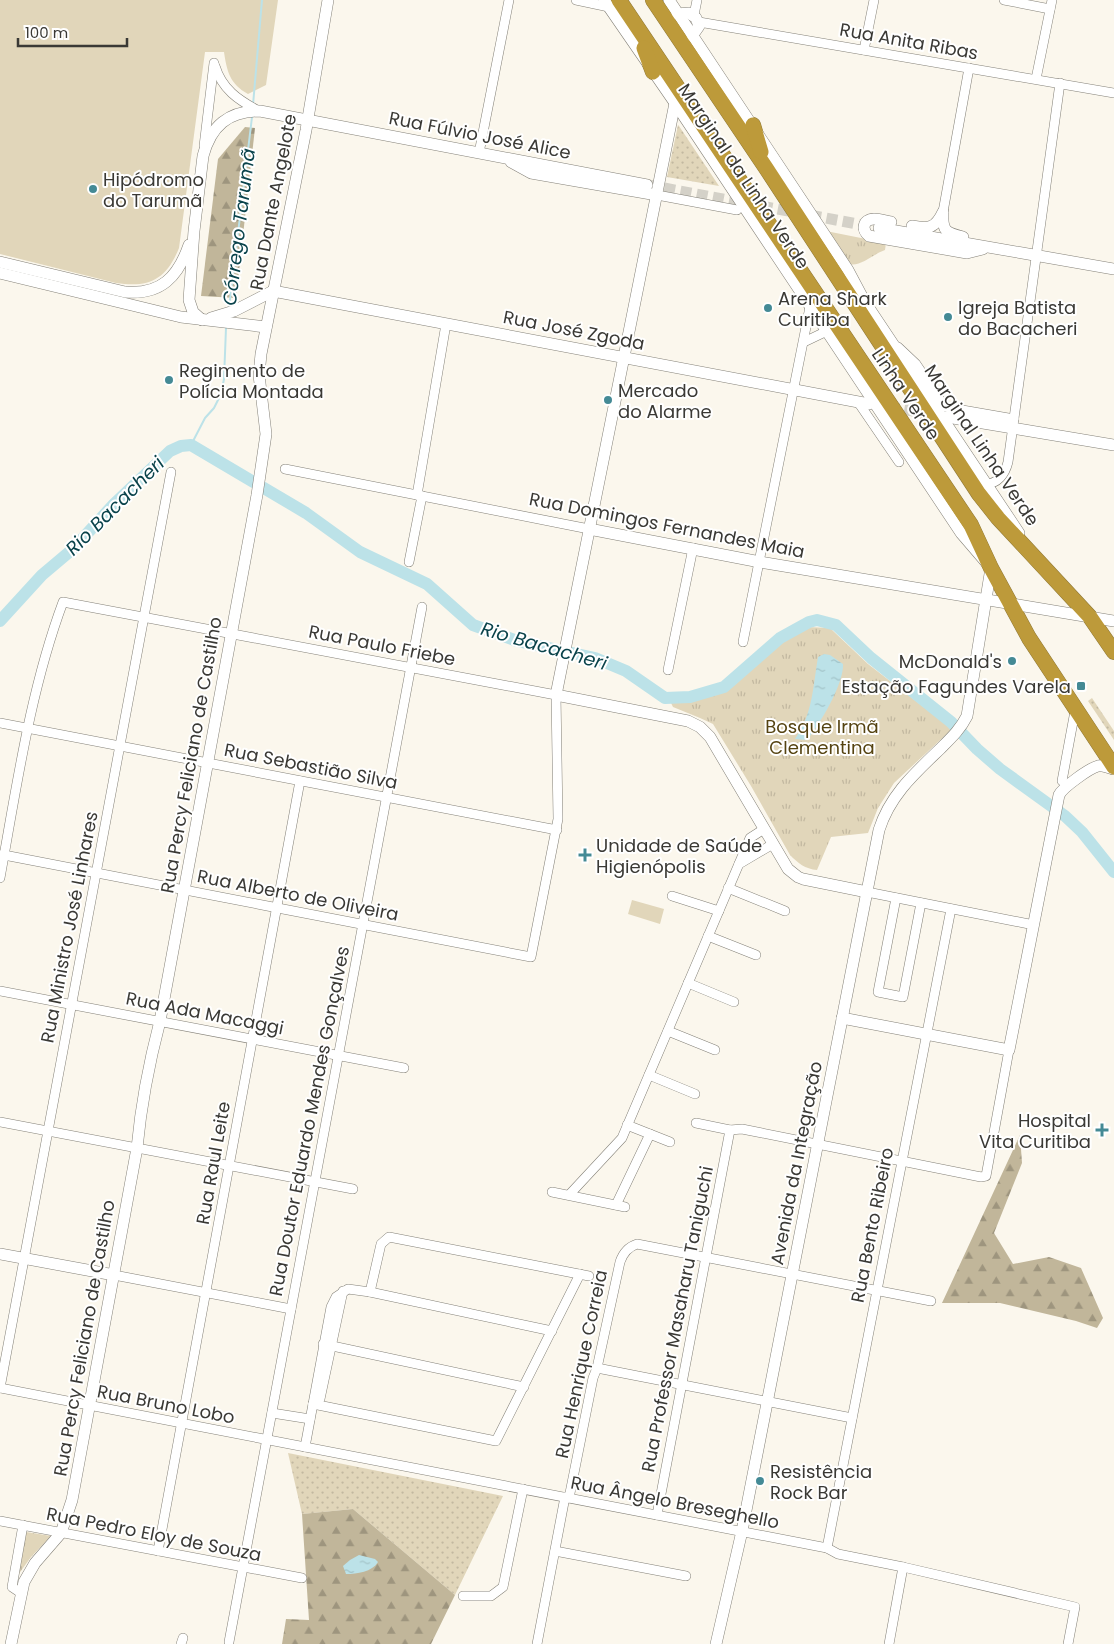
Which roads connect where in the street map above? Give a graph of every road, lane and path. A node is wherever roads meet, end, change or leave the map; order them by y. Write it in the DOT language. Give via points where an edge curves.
graph roads {
  1 [pos="328,0"];
  2 [pos="509,0"];
  3 [pos="576,0"];
  4 [pos="653,0"];
  5 [pos="668,0"];
  6 [pos="697,0"];
  7 [pos="874,0"];
  8 [pos="1004,0"];
  9 [pos="611,2"];
  10 [pos="1051,5"];
  11 [pos="677,14"];
  12 [pos="696,18"];
  13 [pos="635,23"];
  14 [pos="692,36"];
  15 [pos="864,50"];
  16 [pos="969,68"];
  17 [pos="653,72"];
  18 [pos="1036,79"];
  19 [pos="1060,83"];
  20 [pos="1114,93"];
  21 [pos="675,103"];
  22 [pos="247,108"];
  23 [pos="308,120"];
  24 [pos="753,125"];
  25 [pos="479,153"];
  26 [pos="203,156"];
  27 [pos="506,158"];
  28 [pos="766,168"];
  29 [pos="660,181"];
  30 [pos="647,184"];
  31 [pos="657,195"];
  32 [pos="737,210"];
  33 [pos="943,212"];
  34 [pos="879,228"];
  35 [pos="194,231"];
  36 [pos="988,248"];
  37 [pos="1036,256"];
  38 [pos="0,262"];
  39 [pos="1114,269"];
  40 [pos="0,273"];
  41 [pos="273,291"];
  42 [pos="810,307"];
  43 [pos="220,318"];
  44 [pos="204,320"];
  45 [pos="446,324"];
  46 [pos="266,327"];
  47 [pos="827,331"];
  48 [pos="891,341"];
  49 [pos="804,342"];
  50 [pos="624,358"];
  51 [pos="794,390"];
  52 [pos="864,403"];
  53 [pos="948,417"];
  54 [pos="1014,423"];
  55 [pos="1114,445"];
  56 [pos="899,462"];
  57 [pos="261,470"];
  58 [pos="285,470"];
  59 [pos="171,472"];
  60 [pos="985,484"];
  61 [pos="420,496"];
  62 [pos="589,528"];
  63 [pos="692,548"];
  64 [pos="409,562"];
  65 [pos="760,562"];
  66 [pos="991,568"];
  67 [pos="1044,568"];
  68 [pos="986,600"];
  69 [pos="1009,603"];
  70 [pos="422,607"];
  71 [pos="144,617"];
  72 [pos="1090,617"];
  73 [pos="1114,621"];
  74 [pos="232,634"];
  75 [pos="743,642"];
  76 [pos="1114,652"];
  77 [pos="410,668"];
  78 [pos="668,670"];
  79 [pos="556,695"];
  80 [pos="1076,711"];
  81 [pos="0,723"];
  82 [pos="27,729"];
  83 [pos="120,746"];
  84 [pos="208,763"];
  85 [pos="1114,768"];
  86 [pos="300,781"];
  87 [pos="1062,781"];
  88 [pos="386,797"];
  89 [pos="764,829"];
  90 [pos="557,830"];
  91 [pos="773,844"];
  92 [pos="2,855"];
  93 [pos="738,864"];
  94 [pos="96,873"];
  95 [pos="0,878"];
  96 [pos="728,888"];
  97 [pos="184,890"];
  98 [pos="867,892"];
  99 [pos="672,896"];
  100 [pos="896,898"];
  101 [pos="921,903"];
  102 [pos="277,908"];
  103 [pos="951,909"];
  104 [pos="785,910"];
  105 [pos="719,911"];
  106 [pos="362,924"];
  107 [pos="1034,925"];
  108 [pos="708,936"];
  109 [pos="756,955"];
  110 [pos="688,983"];
  111 [pos="0,991"];
  112 [pos="734,1002"];
  113 [pos="71,1005"];
  114 [pos="842,1018"];
  115 [pos="160,1021"];
  116 [pos="668,1031"];
  117 [pos="927,1034"];
  118 [pos="253,1039"];
  119 [pos="715,1050"];
  120 [pos="1009,1050"];
  121 [pos="338,1055"];
  122 [pos="404,1068"];
  123 [pos="649,1075"];
  124 [pos="695,1094"];
  125 [pos="0,1122"];
  126 [pos="696,1123"];
  127 [pos="627,1125"];
  128 [pos="730,1130"];
  129 [pos="48,1131"];
  130 [pos="650,1134"];
  131 [pos="670,1142"];
  132 [pos="817,1144"];
  133 [pos="137,1148"];
  134 [pos="902,1161"];
  135 [pos="229,1166"];
  136 [pos="314,1182"];
  137 [pos="353,1190"];
  138 [pos="552,1192"];
  139 [pos="569,1195"];
  140 [pos="616,1206"];
  141 [pos="625,1208"];
  142 [pos="0,1254"];
  143 [pos="706,1257"];
  144 [pos="24,1258"];
  145 [pos="792,1274"];
  146 [pos="114,1275"];
  147 [pos="877,1290"];
  148 [pos="370,1292"];
  149 [pos="206,1293"];
  150 [pos="931,1301"];
  151 [pos="291,1309"];
  152 [pos="552,1331"];
  153 [pos="327,1345"];
  154 [pos="597,1368"];
  155 [pos="681,1384"];
  156 [pos="524,1387"];
  157 [pos="0,1388"];
  158 [pos="767,1401"];
  159 [pos="314,1404"];
  160 [pos="89,1406"];
  161 [pos="272,1413"];
  162 [pos="852,1418"];
  163 [pos="310,1419"];
  164 [pos="181,1423"];
  165 [pos="267,1440"];
  166 [pos="305,1447"];
  167 [pos="523,1489"];
  168 [pos="567,1498"];
  169 [pos="657,1515"];
  170 [pos="0,1521"];
  171 [pos="23,1525"];
  172 [pos="742,1531"];
  173 [pos="62,1533"];
  174 [pos="827,1548"];
  175 [pos="158,1551"];
  176 [pos="555,1551"];
  177 [pos="243,1567"];
  178 [pos="903,1567"];
  179 [pos="686,1576"];
  180 [pos="302,1578"];
  181 [pos="21,1594"];
  182 [pos="463,1596"];
  183 [pos="229,1642"];
  184 [pos="12,1644"];
  185 [pos="537,1644"];
  186 [pos="716,1644"];
  187 [pos="888,1644"];
  188 [pos="1068,1644"];
  1 -- 23 [label="main road, Rua Dante Angelote"];
  2 -- 25 [label="street"];
  3 -- 9 [label="street"];
  4 -- 28 [label="highway, Linha Verde"];
  5 -- 11 [label="main road, Marginal da Linha Verde"];
  6 -- 12 [label="street"];
  7 -- 15 [label="street"];
  8 -- 10 [label="street"];
  9 -- 13 [label="highway, Linha Verde"];
  9 -- 17 [label="main road, Marginal da Linha Verde"];
  10 -- 18 [label="street"];
  11 -- 12 [label="main road" via="689,13"];
  11 -- 14 [label="main road, Marginal da Linha Verde"];
  12 -- 14 [label="main road" via="697,30"];
  12 -- 15 [label="street, Rua Anita Ribas"];
  13 -- 17 [label="highway"];
  13 -- 66 [label="highway, Linha Verde" via="971,525"];
  14 -- 24 [label="main road, Marginal da Linha Verde"];
  15 -- 16 [label="street, Rua Anita Ribas"];
  16 -- 18 [label="street, Rua Anita Ribas"];
  16 -- 33 [label="street"];
  17 -- 21 [label="main road, Marginal da Linha Verde"];
  18 -- 19 [label="street, Rua Anita Ribas"];
  19 -- 20 [label="street, Rua Anita Ribas"];
  19 -- 37 [label="street"];
  21 -- 29 [label="main road"];
  21 -- 42 [label="main road, Marginal da Linha Verde"];
  22 -- 23 [label="main road, Rua Fúlvio José Alice"];
  22 -- 26 [label="main road" via="219,124"];
  22 -- 26 [label="street" via="227,89 214,63"];
  23 -- 25 [label="main road, Rua Fúlvio José Alice"];
  23 -- 41 [label="main road, Rua Dante Angelote"];
  24 -- 28 [label="highway"];
  24 -- 48 [label="main road, Marginal da Linha Verde"];
  25 -- 27 [label="main road, Rua Fúlvio José Alice"];
  26 -- 35 [label="main road"];
  27 -- 29 [label="main road" via="532,156"];
  27 -- 30 [label="main road, Rua Fúlvio José Alice"];
  27 -- 31 [label="main road" via="531,173"];
  28 -- 67 [label="highway, Linha Verde" via="979,494"];
  29 -- 31 [label="main road"];
  31 -- 32 [label="street"];
  31 -- 50 [label="main road"];
  33 -- 36 [label="main road" via="944,228 949,233"];
  33 -- 36 [label="main road" via="930,228 873,219 864,224 863,229 869,236 967,253"];
  34 -- 36 [label="main road"];
  35 -- 38 [label="main road" via="174,276 159,287 142,293 125,292"];
  35 -- 44 [label="main road" via="189,300 193,312"];
  36 -- 37 [label="main road"];
  37 -- 39 [label="main road"];
  37 -- 54 [label="street"];
  40 -- 44 [label="main road"];
  41 -- 43 [label="main road"];
  41 -- 45 [label="main road, Rua José Zgoda"];
  41 -- 46 [label="main road, Rua Dante Angelote"];
  42 -- 47 [label="main road, Marginal da Linha Verde"];
  42 -- 49 [label="street"];
  43 -- 44 [label="main road"];
  43 -- 46 [label="main road"];
  45 -- 50 [label="main road, Rua José Zgoda"];
  45 -- 61 [label="street"];
  46 -- 57 [label="main road, Rua Dante Angelote" via="259,364 266,424"];
  47 -- 49 [label="street"];
  47 -- 66 [label="main road, Marginal da Linha Verde" via="961,533"];
  48 -- 54 [label="street" via="916,364 945,407"];
  48 -- 60 [label="main road, Marginal Linha Verde"];
  49 -- 51 [label="street"];
  50 -- 51 [label="main road, Rua José Zgoda"];
  50 -- 62 [label="main road"];
  51 -- 52 [label="main road, Rua José Zgoda"];
  51 -- 65 [label="street"];
  52 -- 56 [label="street"];
  53 -- 54 [label="main road"];
  54 -- 55 [label="main road"];
  54 -- 60 [label="street" via="1004,473 995,482"];
  57 -- 74 [label="main road, Rua Percy Feliciano de Castilho"];
  58 -- 61 [label="street, Rua Domingos Fernandes Maia"];
  59 -- 71 [label="street, Rua Ministro José Linhares"];
  60 -- 67 [label="main road, Marginal Linha Verde"];
  61 -- 62 [label="street, Rua Domingos Fernandes Maia"];
  61 -- 64 [label="street"];
  62 -- 63 [label="main road, Rua Domingos Fernandes Maia"];
  62 -- 79 [label="main road"];
  63 -- 65 [label="main road, Rua Domingos Fernandes Maia"];
  63 -- 78 [label="street"];
  65 -- 68 [label="main road, Rua Domingos Fernandes Maia"];
  65 -- 75 [label="street"];
  66 -- 68 [label="main road"];
  66 -- 69 [label="highway, Linha Verde"];
  67 -- 72 [label="highway, Linha Verde"];
  68 -- 69 [label="main road, Rua Domingos Fernandes Maia"];
  68 -- 98 [label="main road, Avenida da Integração" via="967,716 954,735 906,783 889,806 879,830"];
  69 -- 72 [label="main road, Rua Domingos Fernandes Maia"];
  69 -- 80 [label="highway, Linha Verde"];
  70 -- 77 [label="street, Rua Doutor Eduardo Mendes Gonçalves"];
  71 -- 74 [label="street, Rua Paulo Friebe"];
  71 -- 82 [label="street, Rua Paulo Friebe" via="63,602 44,657"];
  71 -- 83 [label="street, Rua Ministro José Linhares"];
  72 -- 73 [label="main road, Rua Domingos Fernandes Maia"];
  72 -- 76 [label="highway, Linha Verde"];
  74 -- 77 [label="street, Rua Paulo Friebe"];
  74 -- 84 [label="main road, Rua Percy Feliciano de Castilho"];
  77 -- 79 [label="street, Rua Paulo Friebe"];
  77 -- 88 [label="street, Rua Doutor Eduardo Mendes Gonçalves"];
  79 -- 89 [label="main road, Rua Paulo Friebe" via="694,724 710,738"];
  79 -- 90 [label="street"];
  80 -- 85 [label="highway, Linha Verde"];
  80 -- 87 [label="street"];
  81 -- 82 [label="street, Rua Sebastião Silva"];
  82 -- 83 [label="street, Rua Sebastião Silva"];
  82 -- 92 [label="street"];
  83 -- 84 [label="street, Rua Sebastião Silva"];
  83 -- 94 [label="street, Rua Ministro José Linhares"];
  84 -- 86 [label="street, Rua Sebastião Silva"];
  84 -- 97 [label="main road, Rua Percy Feliciano de Castilho"];
  85 -- 107 [label="main road" via="1094,768 1059,794"];
  86 -- 88 [label="street, Rua Sebastião Silva"];
  86 -- 102 [label="street, Rua Raul Leite"];
  88 -- 90 [label="street, Rua Sebastião Silva"];
  88 -- 106 [label="street, Rua Doutor Eduardo Mendes Gonçalves"];
  89 -- 91 [label="main road"];
  89 -- 93 [label="street" via="750,838"];
  90 -- 106 [label="street, Rua Alberto de Oliveira" via="531,957"];
  91 -- 93 [label="street"];
  91 -- 98 [label="main road" via="784,864 798,877"];
  92 -- 94 [label="street, Rua Alberto de Oliveira"];
  92 -- 95 [label="street"];
  93 -- 96 [label="street"];
  94 -- 97 [label="street, Rua Alberto de Oliveira"];
  94 -- 113 [label="street, Rua Ministro José Linhares"];
  96 -- 104 [label="street"];
  96 -- 105 [label="street"];
  97 -- 102 [label="street, Rua Alberto de Oliveira"];
  97 -- 115 [label="main road, Rua Percy Feliciano de Castilho"];
  98 -- 100 [label="street"];
  98 -- 114 [label="main road, Avenida da Integração"];
  99 -- 105 [label="street"];
  100 -- 101 [label="street"];
  100 -- 101 [label="street" via="878,992 903,997"];
  101 -- 103 [label="street"];
  102 -- 106 [label="street, Rua Alberto de Oliveira"];
  102 -- 118 [label="street, Rua Raul Leite"];
  103 -- 107 [label="street"];
  103 -- 117 [label="street, Rua Bento Ribeiro"];
  105 -- 108 [label="street"];
  106 -- 121 [label="street, Rua Doutor Eduardo Mendes Gonçalves"];
  107 -- 120 [label="main road"];
  108 -- 109 [label="street"];
  108 -- 110 [label="street"];
  110 -- 112 [label="street"];
  110 -- 116 [label="street"];
  111 -- 113 [label="street, Rua Ada Macaggi"];
  113 -- 115 [label="street, Rua Ada Macaggi"];
  113 -- 129 [label="street, Rua Ministro José Linhares"];
  114 -- 117 [label="main road"];
  114 -- 132 [label="main road, Avenida da Integração"];
  115 -- 118 [label="street, Rua Ada Macaggi"];
  115 -- 133 [label="main road, Rua Percy Feliciano de Castilho" via="146,1120"];
  116 -- 119 [label="street"];
  116 -- 123 [label="street"];
  117 -- 120 [label="main road"];
  117 -- 134 [label="street, Rua Bento Ribeiro"];
  118 -- 121 [label="street, Rua Ada Macaggi"];
  118 -- 135 [label="street, Rua Raul Leite"];
  120 -- 134 [label="street" via="986,1176"];
  121 -- 122 [label="street, Rua Ada Macaggi"];
  121 -- 136 [label="street, Rua Doutor Eduardo Mendes Gonçalves"];
  123 -- 124 [label="street"];
  123 -- 127 [label="street"];
  125 -- 129 [label="street"];
  126 -- 128 [label="street"];
  127 -- 130 [label="street"];
  127 -- 139 [label="street" via="622,1138"];
  128 -- 132 [label="street" via="742,1129"];
  128 -- 143 [label="street, Rua Professor Masaharu Taniguchi"];
  129 -- 133 [label="street"];
  129 -- 144 [label="street, Rua Ministro José Linhares"];
  130 -- 131 [label="street"];
  130 -- 140 [label="street"];
  132 -- 134 [label="street"];
  132 -- 145 [label="main road, Avenida da Integração"];
  133 -- 135 [label="street"];
  133 -- 146 [label="main road, Rua Percy Feliciano de Castilho"];
  134 -- 147 [label="street, Rua Bento Ribeiro"];
  135 -- 136 [label="street"];
  135 -- 149 [label="street, Rua Raul Leite"];
  136 -- 137 [label="street"];
  136 -- 151 [label="street, Rua Doutor Eduardo Mendes Gonçalves"];
  138 -- 139 [label="street"];
  139 -- 140 [label="street"];
  140 -- 141 [label="street"];
  142 -- 144 [label="main road"];
  143 -- 145 [label="street"];
  143 -- 154 [label="street, Rua Henrique Correia" via="637,1244 626,1250 620,1262"];
  143 -- 155 [label="street, Rua Professor Masaharu Taniguchi"];
  144 -- 146 [label="main road"];
  144 -- 157 [label="street, Rua Ministro José Linhares"];
  145 -- 147 [label="street"];
  145 -- 158 [label="main road, Avenida da Integração"];
  146 -- 149 [label="street"];
  146 -- 160 [label="main road, Rua Percy Feliciano de Castilho"];
  147 -- 150 [label="street"];
  147 -- 162 [label="street, Rua Bento Ribeiro"];
  148 -- 152 [label="street"];
  148 -- 152 [label="street" via="381,1244 389,1237 585,1275"];
  148 -- 153 [label="street" via="343,1291"];
  149 -- 151 [label="street"];
  149 -- 164 [label="street, Rua Raul Leite"];
  151 -- 161 [label="street, Rua Doutor Eduardo Mendes Gonçalves"];
  152 -- 156 [label="street"];
  153 -- 156 [label="street"];
  153 -- 159 [label="street" via="320,1399"];
  154 -- 155 [label="street"];
  154 -- 168 [label="street, Rua Henrique Correia"];
  155 -- 158 [label="street"];
  155 -- 169 [label="street, Rua Professor Masaharu Taniguchi"];
  156 -- 159 [label="street" via="499,1438 493,1441"];
  157 -- 160 [label="street, Rua Bruno Lobo"];
  158 -- 162 [label="street"];
  158 -- 172 [label="main road, Avenida da Integração"];
  159 -- 163 [label="street"];
  160 -- 164 [label="street, Rua Bruno Lobo"];
  160 -- 173 [label="main road, Rua Percy Feliciano de Castilho" via="72,1500"];
  161 -- 163 [label="street"];
  161 -- 165 [label="street, Rua Doutor Eduardo Mendes Gonçalves"];
  162 -- 174 [label="street, Rua Bento Ribeiro"];
  163 -- 166 [label="street"];
  164 -- 165 [label="street, Rua Bruno Lobo"];
  164 -- 175 [label="street, Rua Raul Leite"];
  165 -- 166 [label="street, Rua Ângelo Breseghello"];
  165 -- 177 [label="street, Rua Doutor Eduardo Mendes Gonçalves"];
  166 -- 167 [label="street, Rua Ângelo Breseghello"];
  167 -- 168 [label="street, Rua Ângelo Breseghello"];
  167 -- 182 [label="street" via="503,1587 491,1596"];
  168 -- 169 [label="street, Rua Ângelo Breseghello"];
  168 -- 176 [label="street, Rua Henrique Correia"];
  169 -- 172 [label="street, Rua Ângelo Breseghello"];
  170 -- 171 [label="street, Rua Pedro Eloy de Souza"];
  171 -- 173 [label="street, Rua Pedro Eloy de Souza"];
  171 -- 181 [label="street" via="12,1587"];
  172 -- 174 [label="street, Rua Ângelo Breseghello"];
  172 -- 186 [label="main road, Avenida da Integração"];
  173 -- 175 [label="street, Rua Pedro Eloy de Souza"];
  173 -- 181 [label="main road" via="30,1570"];
  174 -- 178 [label="street, Rua Ângelo Breseghello" via="838,1554"];
  175 -- 177 [label="street, Rua Pedro Eloy de Souza"];
  176 -- 179 [label="street"];
  176 -- 185 [label="street, Rua Henrique Correia"];
  177 -- 180 [label="street, Rua Pedro Eloy de Souza"];
  177 -- 183 [label="street, Rua Doutor Eduardo Mendes Gonçalves"];
  178 -- 187 [label="street"];
  178 -- 188 [label="street, Rua Ângelo Breseghello" via="1075,1607"];
  181 -- 184 [label="main road"];
}
